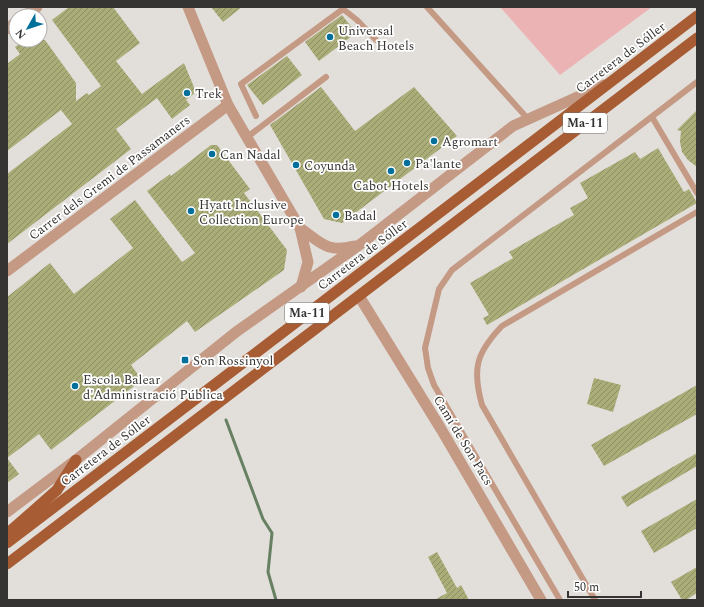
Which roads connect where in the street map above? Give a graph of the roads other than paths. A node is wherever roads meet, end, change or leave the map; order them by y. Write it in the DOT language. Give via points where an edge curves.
graph roads {
  1 [pos="188,7"];
  2 [pos="428,7"];
  3 [pos="697,16"];
  4 [pos="697,38"];
  5 [pos="376,40"];
  6 [pos="326,77"];
  7 [pos="697,82"];
  8 [pos="608,84"];
  9 [pos="228,105"];
  10 [pos="256,116"];
  11 [pos="652,117"];
  12 [pos="528,119"];
  13 [pos="246,138"];
  14 [pos="697,193"];
  15 [pos="697,212"];
  16 [pos="300,228"];
  17 [pos="362,243"];
  18 [pos="7,272"];
  19 [pos="301,287"];
  20 [pos="359,296"];
  21 [pos="76,460"];
  22 [pos="7,512"];
  23 [pos="7,534"];
  24 [pos="7,543"];
  25 [pos="7,564"];
  26 [pos="542,600"];
  27 [pos="560,600"];
  28 [pos="596,600"];
  1 -- 9 [label="street"];
  2 -- 12 [label="lane"];
  3 -- 8 [label="main road, Carretera de Sóller / Ma-11"];
  4 -- 20 [label="main road, Ma-11"];
  5 -- 10 [label="lane" via="343,9 241,84"];
  6 -- 13 [label="lane"];
  7 -- 11 [label="lane"];
  8 -- 12 [label="street"];
  8 -- 24 [label="main road, Carretera de Sóller / Ma-11"];
  9 -- 13 [label="street"];
  9 -- 18 [label="street, Carrer dels Gremi de Passamaners"];
  11 -- 14 [label="lane"];
  11 -- 27 [label="lane" via="452,270 439,289 425,348 434,385"];
  12 -- 17 [label="street" via="513,126"];
  13 -- 16 [label="street"];
  15 -- 28 [label="lane" via="502,326 487,342 477,368 477,385 482,405"];
  16 -- 17 [label="street" via="325,246 337,250"];
  16 -- 19 [label="street" via="308,262"];
  17 -- 19 [label="street"];
  19 -- 21 [label="street" via="236,332"];
  20 -- 25 [label="main road, Ma-11"];
  20 -- 26 [label="street, Camí de Son Pacs"];
  21 -- 22 [label="street"];
  21 -- 23 [label="main road" via="57,490"];
}
